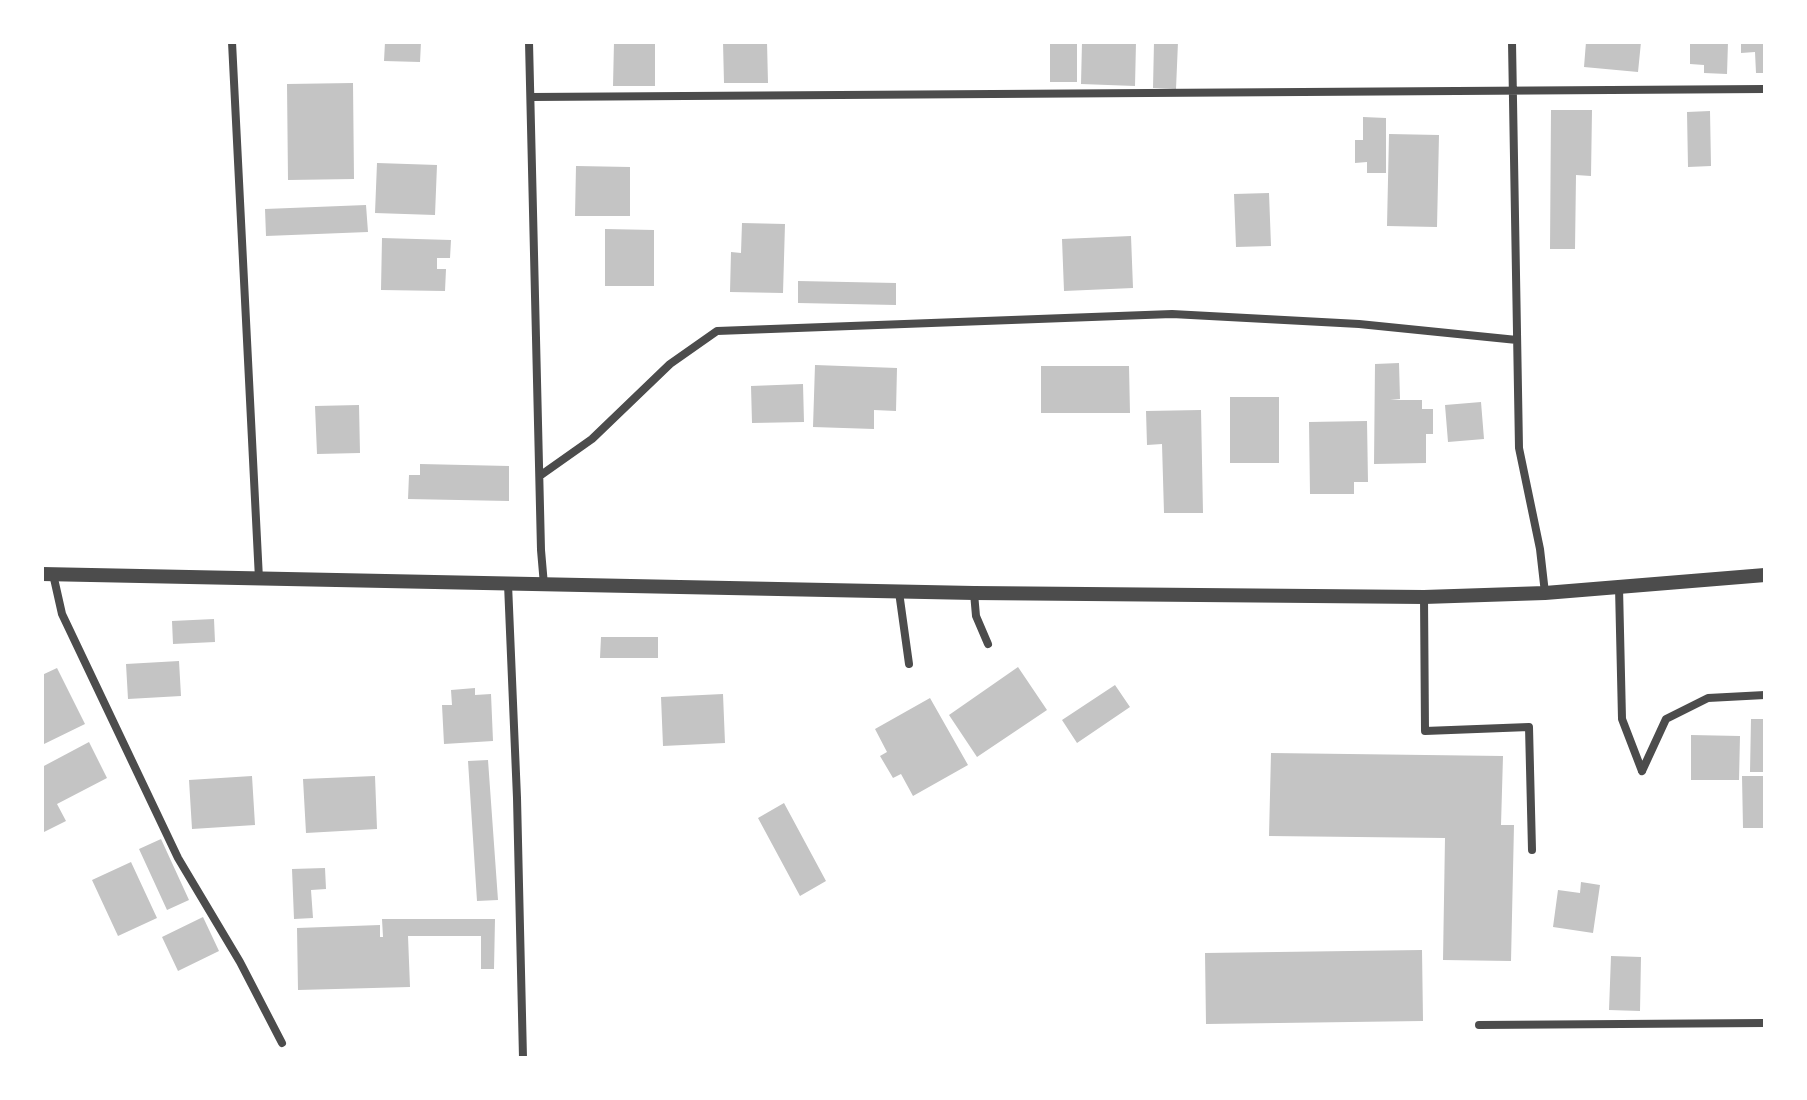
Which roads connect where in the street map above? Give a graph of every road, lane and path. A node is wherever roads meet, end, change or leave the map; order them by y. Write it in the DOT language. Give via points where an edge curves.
graph roads {
  1 [pos="232,42"];
  2 [pos="529,42"];
  3 [pos="1512,42"];
  4 [pos="1765,89"];
  5 [pos="1512,92"];
  6 [pos="531,97"];
  7 [pos="1517,340"];
  8 [pos="541,475"];
  9 [pos="48,574"];
  10 [pos="1765,575"];
  11 [pos="259,580"];
  12 [pos="508,584"];
  13 [pos="544,585"];
  14 [pos="1619,587"];
  15 [pos="899,592"];
  16 [pos="974,593"];
  17 [pos="1545,593"];
  18 [pos="1424,597"];
  19 [pos="988,644"];
  20 [pos="909,664"];
  21 [pos="1765,695"];
  22 [pos="1532,850"];
  23 [pos="1765,1023"];
  24 [pos="1479,1025"];
  25 [pos="282,1043"];
  26 [pos="523,1058"];
  1 -- 11 [label="street"];
  2 -- 6 [label="street"];
  3 -- 5 [label="street"];
  4 -- 5 [label="street"];
  5 -- 6 [label="street"];
  5 -- 7 [label="street"];
  6 -- 8 [label="street"];
  7 -- 8 [label="street" via="1359,324 1172,314 717,331 670,364 592,439"];
  7 -- 17 [label="street" via="1519,448"];
  8 -- 13 [label="street"];
  9 -- 11 [label="street"];
  9 -- 25 [label="street" via="178,858"];
  10 -- 14 [label="street"];
  11 -- 12 [label="street"];
  12 -- 13 [label="street"];
  12 -- 26 [label="street"];
  13 -- 15 [label="street"];
  14 -- 17 [label="street"];
  14 -- 21 [label="street" via="1622,719 1642,771 1666,719 1708,698"];
  15 -- 16 [label="street"];
  15 -- 20 [label="street"];
  16 -- 18 [label="street"];
  16 -- 19 [label="street" via="976,616"];
  17 -- 18 [label="street"];
  18 -- 22 [label="street" via="1425,731 1529,727"];
  23 -- 24 [label="street"];
}
